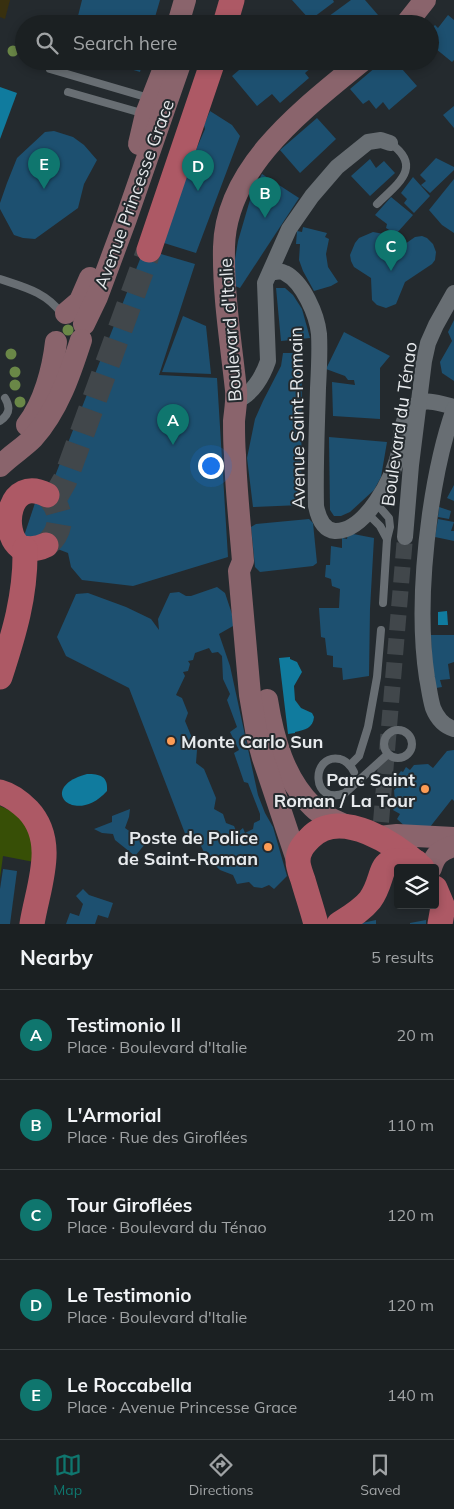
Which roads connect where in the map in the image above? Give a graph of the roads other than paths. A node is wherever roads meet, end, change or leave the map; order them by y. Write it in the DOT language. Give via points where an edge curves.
graph roads {
  1 [pos="185,0"];
  2 [pos="198,0"];
  3 [pos="232,0"];
  4 [pos="425,0"];
  5 [pos="181,15"];
  6 [pos="194,15"];
  7 [pos="228,15"];
  8 [pos="413,15"];
  9 [pos="52,70"];
  10 [pos="164,70"];
  11 [pos="175,70"];
  12 [pos="210,70"];
  13 [pos="352,70"];
  14 [pos="68,92"];
  15 [pos="153,111"];
  16 [pos="390,142"];
  17 [pos="377,204"];
  18 [pos="149,250"];
  19 [pos="270,273"];
  20 [pos="0,279"];
  21 [pos="454,293"];
  22 [pos="73,323"];
  23 [pos="5,398"];
  24 [pos="237,400"];
  25 [pos="454,408"];
  26 [pos="0,421"];
  27 [pos="0,451"];
  28 [pos="0,466"];
  29 [pos="47,496"];
  30 [pos="372,508"];
  31 [pos="406,537"];
  32 [pos="387,538"];
  33 [pos="243,560"];
  34 [pos="383,603"];
  35 [pos="381,630"];
  36 [pos="0,677"];
  37 [pos="454,729"];
  38 [pos="388,754"];
  39 [pos="0,792"];
  40 [pos="347,826"];
  41 [pos="383,834"];
  42 [pos="301,849"];
  43 [pos="436,855"];
  44 [pos="439,898"];
  45 [pos="32,924"];
  46 [pos="316,924"];
  47 [pos="340,924"];
  48 [pos="440,924"];
  1 -- 5 [label="street"];
  2 -- 6 [label="street"];
  3 -- 7 [label="main road"];
  4 -- 8 [label="street"];
  9 -- 15 [label="lane"];
  10 -- 15 [label="street, Avenue Princesse Grace"];
  11 -- 15 [label="street, Avenue Princesse Grace"];
  12 -- 18 [label="main road"];
  13 -- 24 [label="street, Boulevard d'Italie" via="271,143 246,178 230,212 224,246 225,288"];
  14 -- 15 [label="lane"];
  15 -- 22 [label="street, Avenue Princesse Grace" via="97,297"];
  16 -- 17 [label="lane" via="405,159 407,170"];
  16 -- 19 [label="street" via="368,142 337,167 289,228"];
  19 -- 24 [label="street" via="265,283 268,361 264,373 244,398"];
  19 -- 30 [label="street, Avenue Saint-Romain" via="285,273 300,286 312,308 319,334 315,491 318,516 326,527 339,531"];
  20 -- 22 [label="lane" via="38,292"];
  21 -- 31 [label="street, Boulevard du Ténao" via="428,343 424,361"];
  22 -- 27 [label="street" via="55,318 52,335 56,342 39,404 21,432"];
  22 -- 28 [label="street, Avenue Princesse Grace" via="62,390 51,414 32,439"];
  23 -- 26 [label="lane" via="9,411"];
  24 -- 33 [label="street, Boulevard d'Italie" via="235,456"];
  25 -- 30 [label="street, Avenue Saint-Romain" via="421,402 412,407 402,426 399,453"];
  25 -- 37 [label="street" via="430,515 422,605 432,702 444,724"];
  29 -- 36 [label="main road" via="23,492 14,496 3,512 4,531 9,540 16,545 36,547"];
  30 -- 32 [label="lane"];
  30 -- 32 [label="lane" via="389,518"];
  32 -- 34 [label="lane"];
  33 -- 40 [label="street, Boulevard d'Italie" via="252,575 265,689 279,753 291,780 313,808"];
  33 -- 42 [label="street, Boulevard d'Italie" via="239,571 250,695 263,758"];
  35 -- 38 [label="lane" via="377,677 359,756 352,769 342,760 328,761 319,770 320,786 331,795 345,793"];
  39 -- 45 [label="main road" via="19,801 37,821 44,838 45,855"];
  40 -- 41 [label="main road, Boulevard d'Italie"];
  40 -- 42 [label="main road" via="329,827"];
  41 -- 43 [label="main road, Boulevard d'Italie"];
  41 -- 43 [label="street" via="397,834"];
  42 -- 46 [label="main road, Boulevard d'Italie"];
  43 -- 47 [label="main road" via="386,864 370,899"];
  44 -- 48 [label="main road" via="443,907"];
}
